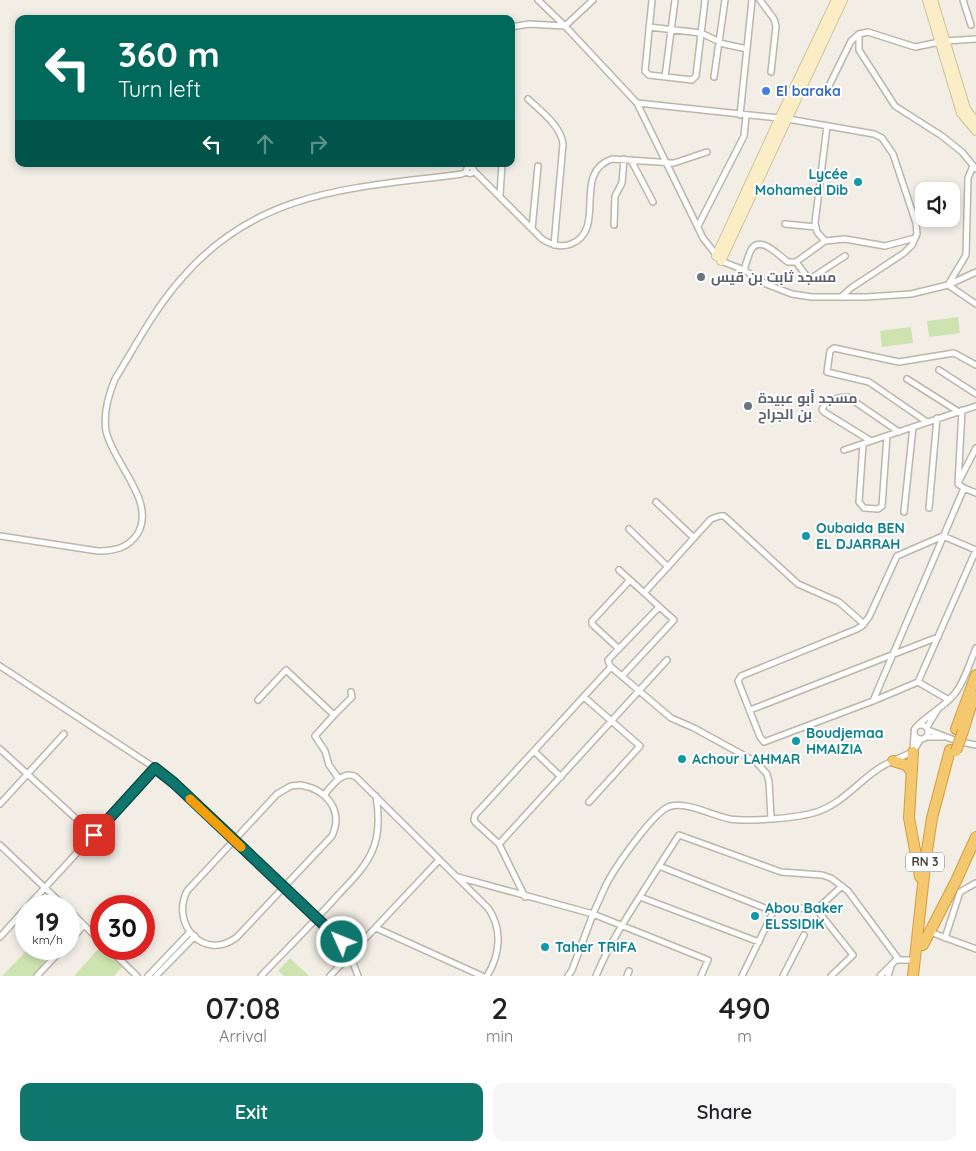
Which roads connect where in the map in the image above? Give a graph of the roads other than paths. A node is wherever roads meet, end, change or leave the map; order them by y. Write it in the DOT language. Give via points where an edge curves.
graph roads {
  1 [pos="538,0"];
  2 [pos="593,0"];
  3 [pos="652,0"];
  4 [pos="675,0"];
  5 [pos="705,0"];
  6 [pos="724,0"];
  7 [pos="752,0"];
  8 [pos="760,0"];
  9 [pos="836,0"];
  10 [pos="844,0"];
  11 [pos="926,0"];
  12 [pos="933,0"];
  13 [pos="963,0"];
  14 [pos="970,24"];
  15 [pos="515,26"];
  16 [pos="565,26"];
  17 [pos="649,27"];
  18 [pos="671,29"];
  19 [pos="701,33"];
  20 [pos="859,34"];
  21 [pos="976,39"];
  22 [pos="719,42"];
  23 [pos="943,42"];
  24 [pos="747,49"];
  25 [pos="771,72"];
  26 [pos="665,77"];
  27 [pos="714,77"];
  28 [pos="826,92"];
  29 [pos="528,98"];
  30 [pos="637,103"];
  31 [pos="743,115"];
  32 [pos="779,119"];
  33 [pos="788,120"];
  34 [pos="976,122"];
  35 [pos="827,126"];
  36 [pos="976,131"];
  37 [pos="707,152"];
  38 [pos="624,159"];
  39 [pos="631,160"];
  40 [pos="666,163"];
  41 [pos="538,166"];
  42 [pos="473,167"];
  43 [pos="502,167"];
  44 [pos="974,168"];
  45 [pos="500,196"];
  46 [pos="653,202"];
  47 [pos="785,224"];
  48 [pos="614,225"];
  49 [pos="698,226"];
  50 [pos="816,227"];
  51 [pos="532,229"];
  52 [pos="916,238"];
  53 [pos="825,241"];
  54 [pos="554,246"];
  55 [pos="845,256"];
  56 [pos="718,259"];
  57 [pos="796,262"];
  58 [pos="744,270"];
  59 [pos="976,272"];
  60 [pos="948,285"];
  61 [pos="851,288"];
  62 [pos="840,297"];
  63 [pos="856,297"];
  64 [pos="976,304"];
  65 [pos="976,365"];
  66 [pos="939,370"];
  67 [pos="907,378"];
  68 [pos="976,394"];
  69 [pos="976,406"];
  70 [pos="961,411"];
  71 [pos="937,418"];
  72 [pos="927,422"];
  73 [pos="913,427"];
  74 [pos="899,432"];
  75 [pos="887,436"];
  76 [pos="871,441"];
  77 [pos="863,444"];
  78 [pos="976,448"];
  79 [pos="844,450"];
  80 [pos="958,484"];
  81 [pos="964,488"];
  82 [pos="976,494"];
  83 [pos="656,502"];
  84 [pos="929,508"];
  85 [pos="904,512"];
  86 [pos="629,529"];
  87 [pos="0,536"];
  88 [pos="943,536"];
  89 [pos="694,538"];
  90 [pos="976,550"];
  91 [pos="668,567"];
  92 [pos="619,570"];
  93 [pos="630,580"];
  94 [pos="644,593"];
  95 [pos="659,607"];
  96 [pos="864,624"];
  97 [pos="938,637"];
  98 [pos="976,648"];
  99 [pos="619,649"];
  100 [pos="893,654"];
  101 [pos="667,660"];
  102 [pos="0,666"];
  103 [pos="612,667"];
  104 [pos="976,675"];
  105 [pos="622,676"];
  106 [pos="918,682"];
  107 [pos="976,691"];
  108 [pos="351,692"];
  109 [pos="639,692"];
  110 [pos="584,697"];
  111 [pos="258,700"];
  112 [pos="949,700"];
  113 [pos="873,701"];
  114 [pos="938,708"];
  115 [pos="750,710"];
  116 [pos="334,715"];
  117 [pos="612,721"];
  118 [pos="917,726"];
  119 [pos="927,728"];
  120 [pos="959,730"];
  121 [pos="64,734"];
  122 [pos="914,735"];
  123 [pos="315,736"];
  124 [pos="927,737"];
  125 [pos="944,737"];
  126 [pos="920,740"];
  127 [pos="309,742"];
  128 [pos="976,745"];
  129 [pos="0,749"];
  130 [pos="953,750"];
  131 [pos="534,751"];
  132 [pos="913,752"];
  133 [pos="893,761"];
  134 [pos="155,768"];
  135 [pos="912,772"];
  136 [pos="27,774"];
  137 [pos="561,777"];
  138 [pos="339,779"];
  139 [pos="324,795"];
  140 [pos="376,796"];
  141 [pos="589,802"];
  142 [pos="0,804"];
  143 [pos="772,818"];
  144 [pos="94,835"];
  145 [pos="976,837"];
  146 [pos="233,840"];
  147 [pos="499,844"];
  148 [pos="0,845"];
  149 [pos="439,860"];
  150 [pos="659,866"];
  151 [pos="457,877"];
  152 [pos="976,883"];
  153 [pos="842,886"];
  154 [pos="283,887"];
  155 [pos="45,888"];
  156 [pos="922,894"];
  157 [pos="38,895"];
  158 [pos="52,895"];
  159 [pos="526,897"];
  160 [pos="640,897"];
  161 [pos="774,910"];
  162 [pos="816,910"];
  163 [pos="593,914"];
  164 [pos="317,918"];
  165 [pos="15,920"];
  166 [pos="80,921"];
  167 [pos="84,925"];
  168 [pos="622,926"];
  169 [pos="376,928"];
  170 [pos="80,930"];
  171 [pos="90,931"];
  172 [pos="929,932"];
  173 [pos="192,934"];
  174 [pos="804,935"];
  175 [pos="0,936"];
  176 [pos="945,938"];
  177 [pos="759,942"];
  178 [pos="923,945"];
  179 [pos="976,949"];
  180 [pos="350,955"];
  181 [pos="52,960"];
  182 [pos="120,960"];
  183 [pos="899,960"];
  184 [pos="915,960"];
  185 [pos="891,966"];
  186 [pos="37,976"];
  187 [pos="137,976"];
  188 [pos="148,976"];
  189 [pos="156,976"];
  190 [pos="261,976"];
  191 [pos="330,976"];
  192 [pos="358,976"];
  193 [pos="482,976"];
  194 [pos="487,976"];
  195 [pos="568,976"];
  196 [pos="596,976"];
  197 [pos="701,976"];
  198 [pos="742,976"];
  199 [pos="783,976"];
  200 [pos="831,976"];
  201 [pos="880,976"];
  202 [pos="888,976"];
  203 [pos="913,976"];
  204 [pos="919,976"];
  1 -- 16 [label="street"];
  2 -- 16 [label="street"];
  3 -- 17 [label="street"];
  4 -- 18 [label="street"];
  5 -- 19 [label="street"];
  6 -- 22 [label="street"];
  7 -- 24 [label="street"];
  8 -- 25 [label="street" via="776,26"];
  9 -- 32 [label="main road"];
  10 -- 33 [label="main road"];
  11 -- 23 [label="main road"];
  12 -- 23 [label="main road"];
  13 -- 14 [label="street"];
  15 -- 16 [label="street"];
  16 -- 30 [label="street"];
  17 -- 18 [label="street"];
  17 -- 26 [label="street" via="645,70 649,75"];
  18 -- 19 [label="street"];
  18 -- 26 [label="street"];
  19 -- 22 [label="street"];
  19 -- 26 [label="street" via="695,78"];
  20 -- 23 [label="street" via="868,32 915,47"];
  20 -- 28 [label="street" via="851,41"];
  20 -- 44 [label="street" via="859,50 895,106 942,136 962,152"];
  21 -- 23 [label="street"];
  22 -- 24 [label="street"];
  22 -- 27 [label="street"];
  23 -- 34 [label="main road" via="966,109"];
  23 -- 36 [label="main road" via="961,113"];
  24 -- 31 [label="street"];
  29 -- 54 [label="street" via="563,137"];
  30 -- 31 [label="street"];
  30 -- 40 [label="street"];
  31 -- 32 [label="street"];
  31 -- 49 [label="street" via="744,136"];
  32 -- 33 [label="street"];
  32 -- 56 [label="main road"];
  33 -- 35 [label="street"];
  33 -- 56 [label="main road"];
  35 -- 50 [label="street"];
  35 -- 52 [label="street" via="874,134 888,145 916,223"];
  37 -- 40 [label="street"];
  38 -- 39 [label="street"];
  38 -- 48 [label="street" via="622,182 615,196"];
  38 -- 54 [label="street" via="604,162 594,174 585,233 568,246"];
  39 -- 40 [label="street"];
  39 -- 46 [label="street"];
  40 -- 49 [label="street"];
  41 -- 51 [label="street"];
  42 -- 45 [label="street"];
  42 -- 87 [label="street" via="468,167 462,174 313,196 270,211 220,241 170,292 110,392 105,416 107,435 112,451 141,502 143,513 136,536 122,548 112,551"];
  43 -- 45 [label="street"];
  44 -- 60 [label="street" via="968,178 966,256"];
  45 -- 51 [label="street"];
  47 -- 50 [label="street"];
  49 -- 56 [label="street"];
  50 -- 53 [label="street"];
  51 -- 54 [label="street"];
  52 -- 53 [label="street" via="885,246 845,239"];
  52 -- 61 [label="street" via="904,253"];
  53 -- 57 [label="street"];
  55 -- 57 [label="street" via="810,279"];
  56 -- 58 [label="street"];
  57 -- 58 [label="street" via="788,262 766,245 759,244 751,249"];
  58 -- 62 [label="street" via="766,284 792,294"];
  59 -- 60 [label="street"];
  60 -- 63 [label="street" via="911,294"];
  60 -- 64 [label="street"];
  61 -- 62 [label="street"];
  61 -- 63 [label="street"];
  62 -- 63 [label="street"];
  65 -- 72 [label="street" via="954,352 899,362 834,348 830,351 827,372 869,382"];
  66 -- 68 [label="street"];
  67 -- 70 [label="street"];
  69 -- 70 [label="street"];
  70 -- 71 [label="street"];
  70 -- 80 [label="street"];
  71 -- 72 [label="street"];
  71 -- 84 [label="street"];
  72 -- 73 [label="street"];
  73 -- 74 [label="street"];
  73 -- 85 [label="street"];
  74 -- 75 [label="street"];
  74 -- 76 [label="street" via="848,397 824,405 824,412"];
  75 -- 76 [label="street"];
  75 -- 77 [label="street" via="882,506 878,509 864,508 859,502"];
  76 -- 77 [label="street"];
  77 -- 79 [label="street"];
  78 -- 80 [label="street"];
  80 -- 81 [label="street"];
  81 -- 82 [label="street"];
  81 -- 88 [label="street"];
  83 -- 89 [label="street"];
  86 -- 91 [label="street"];
  88 -- 90 [label="street"];
  88 -- 96 [label="street" via="897,556"];
  88 -- 100 [label="street"];
  89 -- 91 [label="street"];
  89 -- 96 [label="street" via="711,519 724,516 798,584 839,602"];
  90 -- 97 [label="street"];
  91 -- 94 [label="street"];
  92 -- 93 [label="street"];
  93 -- 94 [label="street"];
  93 -- 99 [label="street" via="592,621"];
  94 -- 95 [label="street"];
  95 -- 99 [label="street"];
  95 -- 105 [label="street" via="674,620"];
  96 -- 115 [label="street" via="740,676 738,681"];
  97 -- 100 [label="street"];
  97 -- 106 [label="street"];
  98 -- 112 [label="street" via="957,691"];
  99 -- 103 [label="street" via="608,660"];
  100 -- 113 [label="street"];
  100 -- 115 [label="street"];
  101 -- 109 [label="street"];
  102 -- 134 [label="street"];
  103 -- 105 [label="street"];
  103 -- 110 [label="street"];
  104 -- 120 [label="highway, RN 3"];
  105 -- 109 [label="street"];
  106 -- 112 [label="street"];
  106 -- 113 [label="street"];
  107 -- 120 [label="highway, RN 3"];
  108 -- 116 [label="street" via="352,697"];
  109 -- 117 [label="street"];
  109 -- 143 [label="street" via="671,718 756,762 767,774"];
  110 -- 117 [label="street"];
  110 -- 131 [label="street"];
  111 -- 116 [label="street" via="286,670"];
  112 -- 114 [label="street"];
  113 -- 115 [label="street" via="766,742 762,741"];
  114 -- 118 [label="street"];
  114 -- 119 [label="street"];
  116 -- 123 [label="street"];
  117 -- 137 [label="street"];
  117 -- 141 [label="street" via="640,746"];
  118 -- 119 [label="street"];
  118 -- 122 [label="street"];
  119 -- 124 [label="street"];
  119 -- 125 [label="street"];
  120 -- 130 [label="highway, RN 3, bridge"];
  121 -- 136 [label="street"];
  122 -- 126 [label="street"];
  122 -- 132 [label="street"];
  123 -- 127 [label="street"];
  123 -- 138 [label="street"];
  124 -- 125 [label="street"];
  124 -- 126 [label="street"];
  125 -- 128 [label="street"];
  126 -- 132 [label="street"];
  129 -- 136 [label="street"];
  130 -- 156 [label="highway, RN 3" via="932,818"];
  130 -- 178 [label="highway, RN 3" via="932,852"];
  131 -- 137 [label="street"];
  131 -- 147 [label="street" via="474,817 475,822"];
  132 -- 133 [label="street"];
  132 -- 135 [label="highway"];
  133 -- 135 [label="highway"];
  133 -- 143 [label="street" via="826,809 812,814"];
  134 -- 144 [label="street"];
  134 -- 146 [label="street"];
  135 -- 156 [label="highway" via="910,818"];
  136 -- 142 [label="street"];
  136 -- 144 [label="street"];
  137 -- 147 [label="street"];
  138 -- 139 [label="street"];
  138 -- 140 [label="street" via="350,774"];
  139 -- 146 [label="street" via="308,786 285,788"];
  139 -- 154 [label="street" via="334,812 335,828 326,844"];
  140 -- 149 [label="street"];
  140 -- 164 [label="street" via="379,815 373,850 361,870"];
  143 -- 163 [label="street" via="731,819 670,806 657,815 633,844 606,885"];
  144 -- 155 [label="street"];
  145 -- 172 [label="highway"];
  146 -- 154 [label="street"];
  146 -- 173 [label="street" via="183,898 181,913"];
  147 -- 159 [label="street"];
  148 -- 155 [label="street"];
  149 -- 151 [label="street"];
  149 -- 169 [label="street"];
  150 -- 153 [label="street" via="679,835 773,870 827,876"];
  150 -- 160 [label="street"];
  150 -- 161 [label="street"];
  151 -- 159 [label="street"];
  151 -- 194 [label="street" via="488,908 496,922 496,958"];
  152 -- 176 [label="street" via="960,892"];
  153 -- 162 [label="street"];
  153 -- 183 [label="street"];
  154 -- 164 [label="street"];
  154 -- 173 [label="street" via="232,941 213,945"];
  155 -- 157 [label="street"];
  155 -- 158 [label="street"];
  156 -- 184 [label="highway, RN 3"];
  159 -- 163 [label="street"];
  160 -- 168 [label="street"];
  160 -- 177 [label="street"];
  161 -- 162 [label="street"];
  161 -- 177 [label="street"];
  162 -- 200 [label="street" via="853,956"];
  163 -- 168 [label="street"];
  163 -- 195 [label="street"];
  164 -- 180 [label="street" via="342,942"];
  164 -- 190 [label="street"];
  165 -- 175 [label="street"];
  166 -- 167 [label="street"];
  167 -- 170 [label="street"];
  167 -- 171 [label="street"];
  168 -- 196 [label="street"];
  168 -- 197 [label="street" via="708,960"];
  169 -- 180 [label="street"];
  169 -- 193 [label="street"];
  172 -- 176 [label="street"];
  172 -- 178 [label="highway"];
  173 -- 188 [label="street"];
  173 -- 189 [label="street"];
  174 -- 199 [label="street"];
  176 -- 179 [label="street"];
  177 -- 198 [label="street"];
  178 -- 204 [label="highway, RN 3"];
  180 -- 191 [label="street"];
  180 -- 192 [label="street"];
  181 -- 186 [label="street"];
  182 -- 187 [label="street"];
  183 -- 184 [label="street"];
  183 -- 185 [label="street"];
  184 -- 203 [label="highway, RN 3"];
  185 -- 201 [label="street"];
  185 -- 202 [label="street"];
}
